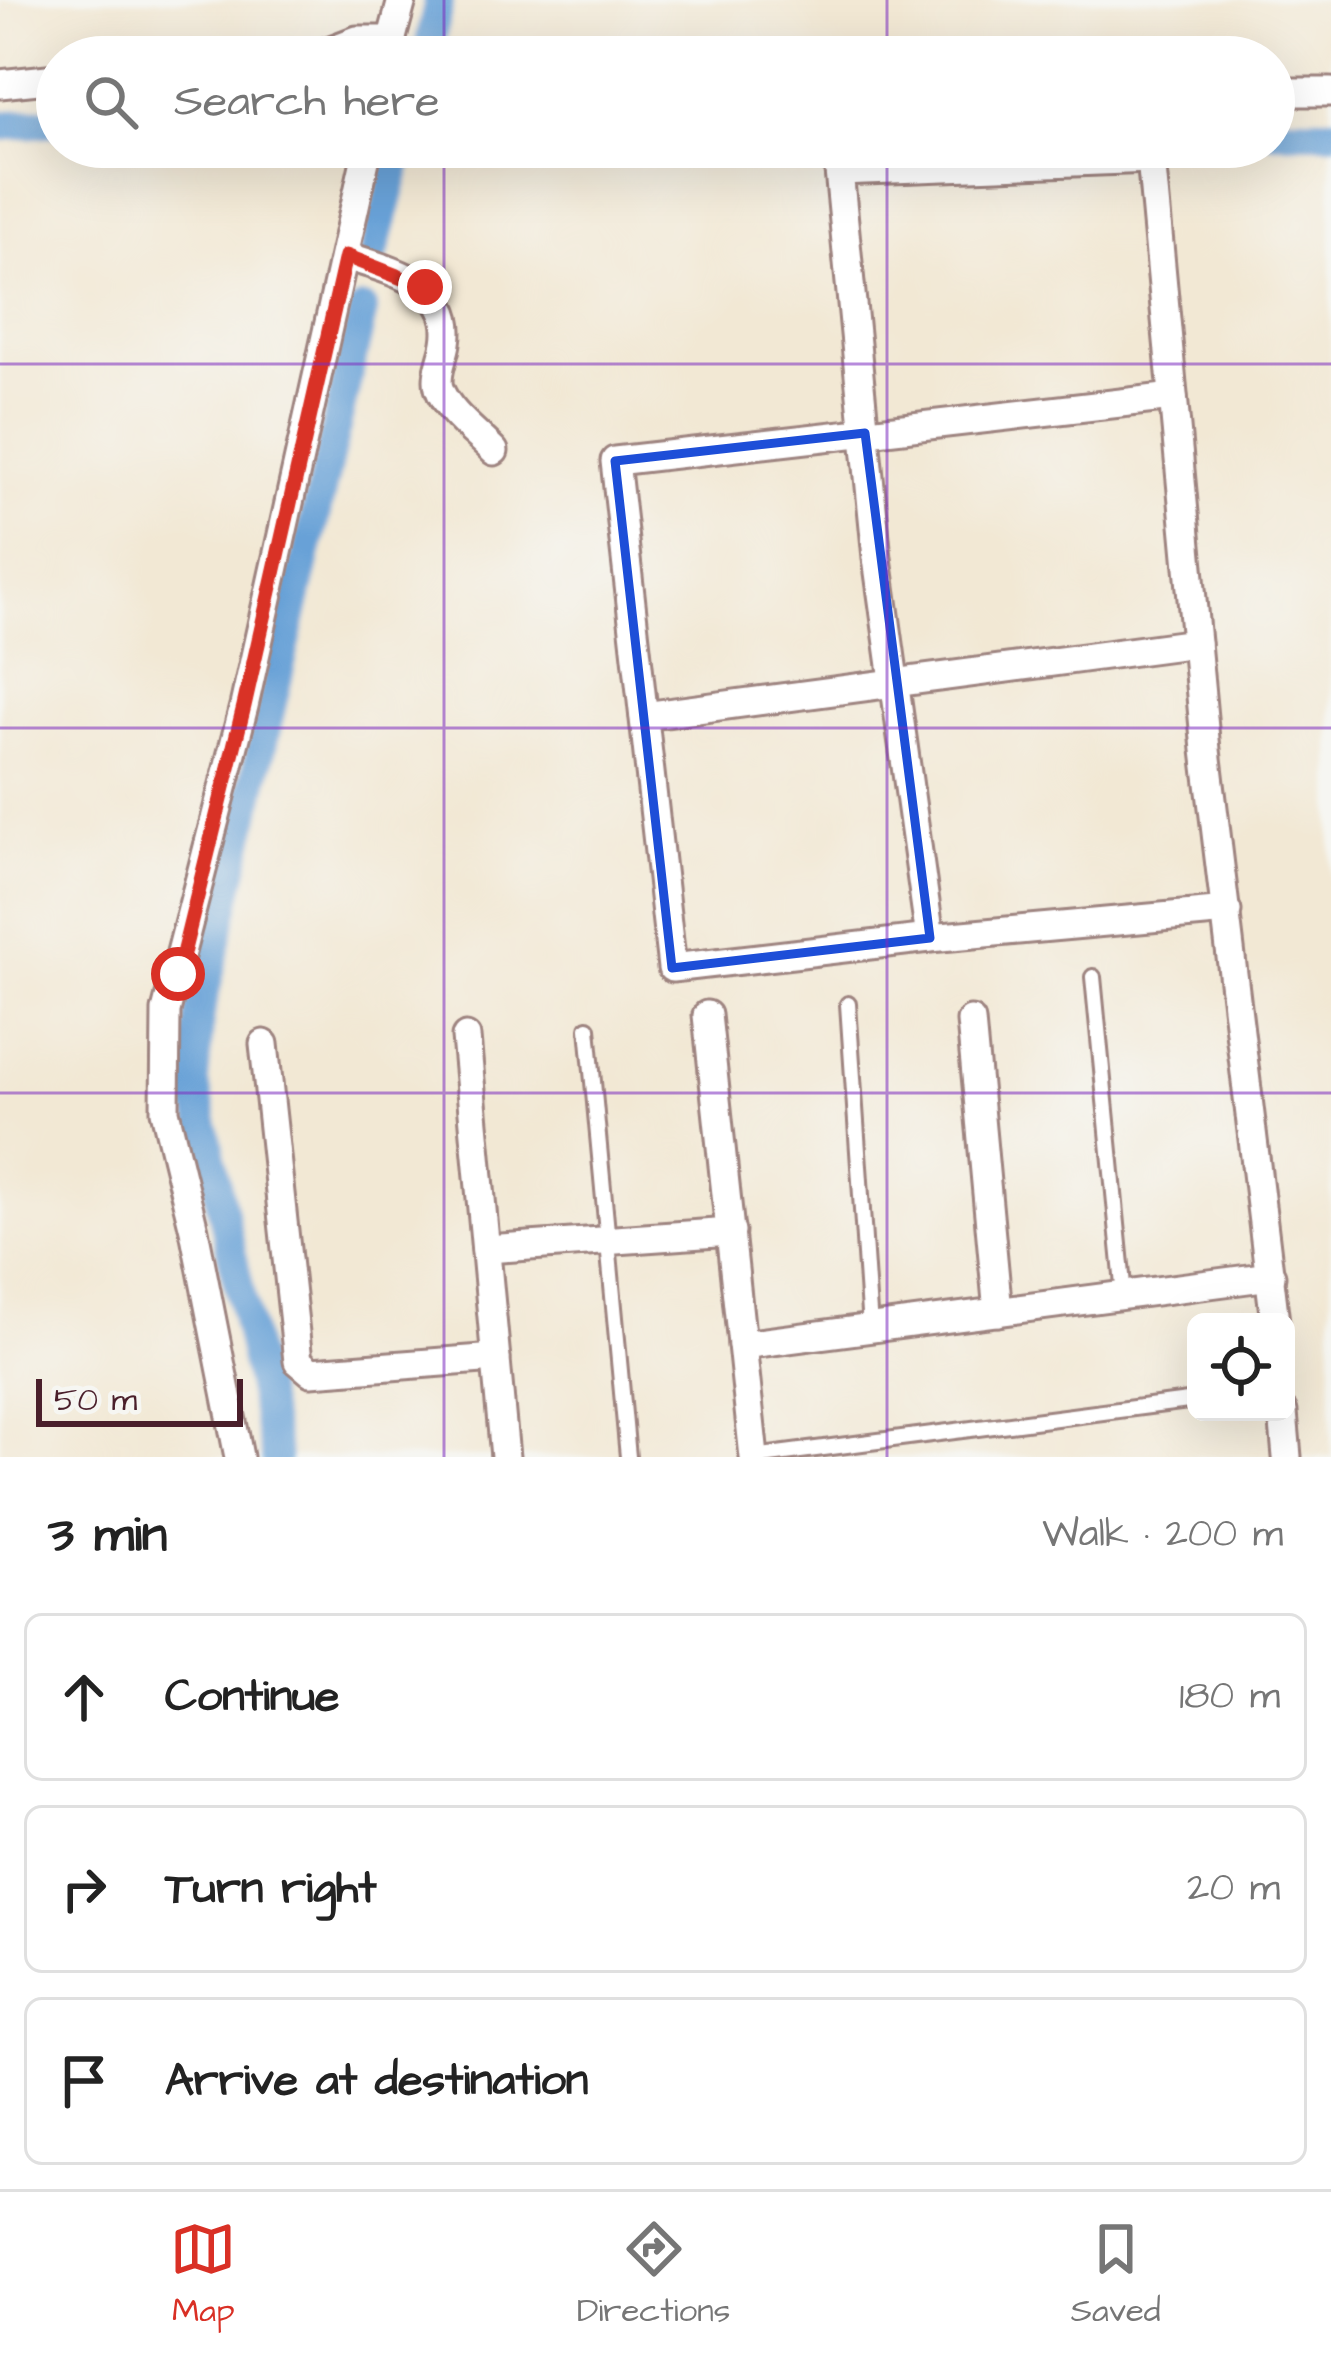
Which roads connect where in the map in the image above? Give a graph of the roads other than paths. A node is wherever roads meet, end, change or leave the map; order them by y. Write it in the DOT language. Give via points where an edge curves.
graph roads {
  1 [pos="402,0"];
  2 [pos="392,36"];
  3 [pos="36,80"];
  4 [pos="0,84"];
  5 [pos="1295,92"];
  6 [pos="1331,92"];
  7 [pos="364,168"];
  8 [pos="891,168"];
  9 [pos="1152,168"];
  10 [pos="346,256"];
  11 [pos="1173,397"];
  12 [pos="865,433"];
  13 [pos="494,451"];
  14 [pos="1196,643"];
  15 [pos="894,683"];
  16 [pos="644,716"];
  17 [pos="1227,910"];
  18 [pos="929,938"];
  19 [pos="1093,977"];
  20 [pos="848,1004"];
  21 [pos="707,1015"];
  22 [pos="971,1021"];
  23 [pos="588,1028"];
  24 [pos="466,1037"];
  25 [pos="264,1044"];
  26 [pos="730,1232"];
  27 [pos="608,1241"];
  28 [pos="486,1249"];
  29 [pos="1271,1276"];
  30 [pos="1124,1296"];
  31 [pos="998,1312"];
  32 [pos="1274,1313"];
  33 [pos="870,1329"];
  34 [pos="742,1345"];
  35 [pos="496,1358"];
  36 [pos="1187,1401"];
  37 [pos="1284,1421"];
  38 [pos="239,1457"];
  39 [pos="505,1457"];
  40 [pos="628,1457"];
  41 [pos="754,1457"];
  42 [pos="1287,1457"];
  1 -- 2 [label="street"];
  3 -- 4 [label="street"];
  5 -- 6 [label="street"];
  7 -- 10 [label="street"];
  8 -- 12 [label="street" via="839,171"];
  9 -- 11 [label="street"];
  10 -- 13 [label="street" via="425,287 442,304 448,328 439,389"];
  10 -- 38 [label="street" via="166,1011 165,1111"];
  11 -- 12 [label="street"];
  11 -- 14 [label="street"];
  12 -- 15 [label="street"];
  12 -- 16 [label="street" via="615,461"];
  14 -- 15 [label="street"];
  14 -- 17 [label="street"];
  15 -- 16 [label="street"];
  15 -- 18 [label="street"];
  16 -- 18 [label="street" via="672,968"];
  17 -- 18 [label="street"];
  17 -- 29 [label="street"];
  19 -- 30 [label="lane"];
  20 -- 33 [label="lane"];
  21 -- 26 [label="street"];
  22 -- 31 [label="street"];
  23 -- 27 [label="lane"];
  24 -- 28 [label="street"];
  25 -- 35 [label="street" via="302,1367"];
  26 -- 27 [label="street"];
  26 -- 34 [label="street"];
  27 -- 28 [label="street"];
  27 -- 40 [label="lane"];
  28 -- 35 [label="street"];
  29 -- 30 [label="street"];
  29 -- 32 [label="street"];
  30 -- 31 [label="street"];
  31 -- 33 [label="street"];
  33 -- 34 [label="street"];
  34 -- 41 [label="street"];
  35 -- 39 [label="street"];
  36 -- 41 [label="lane"];
  37 -- 42 [label="street"];
}
